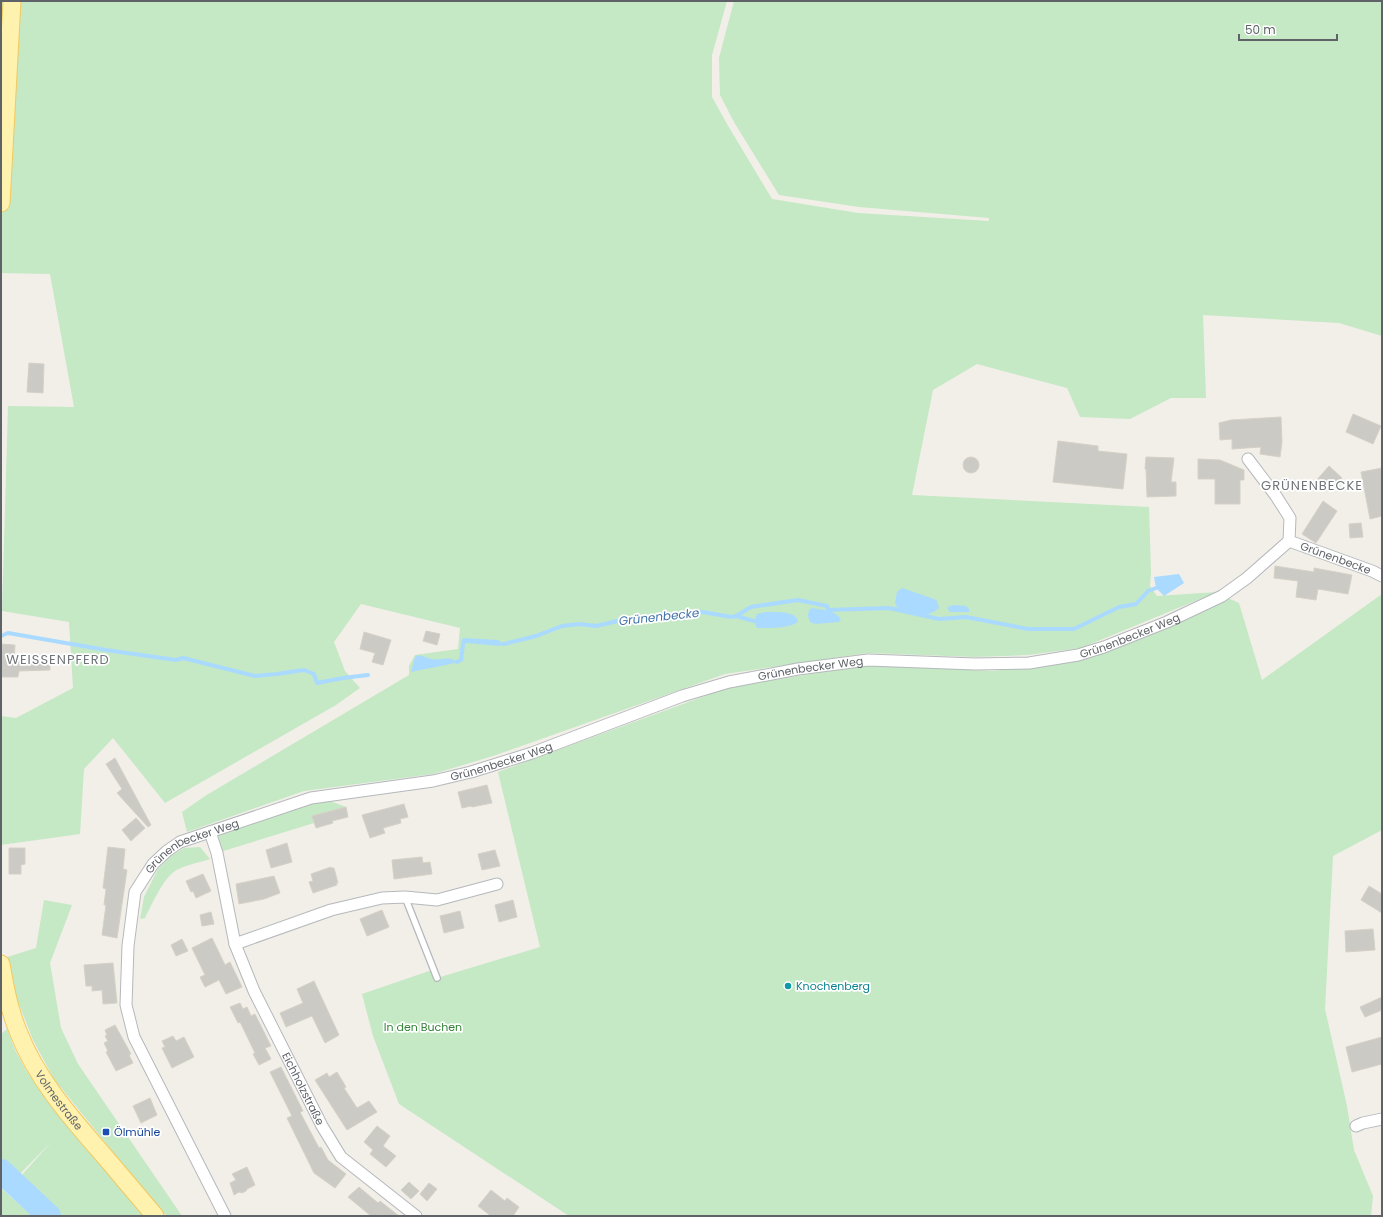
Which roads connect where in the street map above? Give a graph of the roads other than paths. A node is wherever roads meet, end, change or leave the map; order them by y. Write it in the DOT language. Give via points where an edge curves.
graph roads {
  1 [pos="12,1"];
  2 [pos="1,203"];
  3 [pos="1248,459"];
  4 [pos="1289,541"];
  5 [pos="1382,576"];
  6 [pos="1222,596"];
  7 [pos="210,832"];
  8 [pos="497,884"];
  9 [pos="405,897"];
  10 [pos="235,944"];
  11 [pos="1,964"];
  12 [pos="437,978"];
  13 [pos="1382,1119"];
  14 [pos="1356,1126"];
  15 [pos="155,1216"];
  16 [pos="225,1216"];
  17 [pos="416,1216"];
  1 -- 2 [label="main road"];
  3 -- 4 [label="street, Grünenbecke" via="1290,518"];
  4 -- 5 [label="street, Grünenbecke"];
  4 -- 6 [label="street, Grünenbecke"];
  6 -- 7 [label="street, Grünenbecker Weg" via="1167,622 1104,647 1078,655 1029,664 868,660 798,669 729,682 682,696 532,753 471,772 433,781 311,798"];
  7 -- 10 [label="street, Eichholzstraße" via="217,853"];
  7 -- 16 [label="street, Grünenbecker Weg" via="180,842 167,851 153,864 135,892 128,946 126,1005 134,1038"];
  8 -- 9 [label="street" via="437,900"];
  9 -- 10 [label="street" via="382,898 332,910"];
  9 -- 12 [label="lane"];
  10 -- 17 [label="street, Eichholzstraße" via="254,991 322,1126 341,1157"];
  11 -- 15 [label="main road, Volmestraße" via="6,995 29,1056 55,1097 77,1125"];
  13 -- 14 [label="street"];
}
